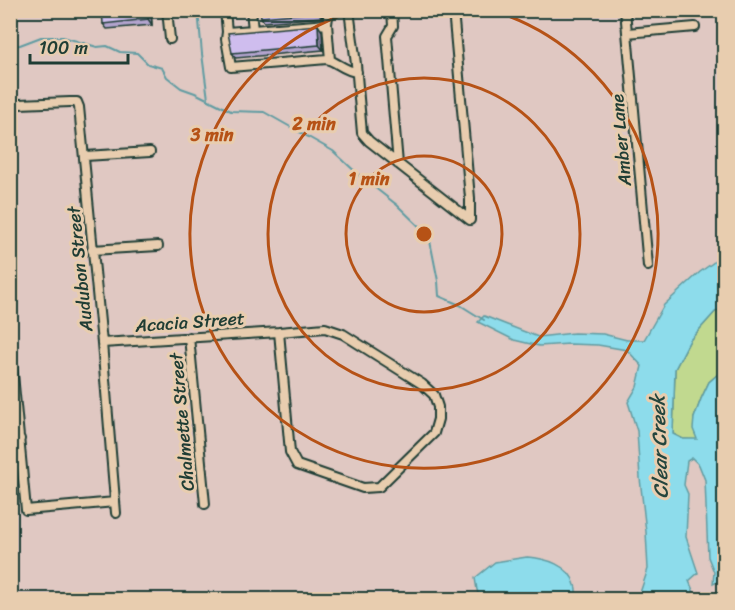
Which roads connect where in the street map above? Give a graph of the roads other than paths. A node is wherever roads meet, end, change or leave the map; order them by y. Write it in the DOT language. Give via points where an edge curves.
graph roads {
  1 [pos="168,10"];
  2 [pos="225,10"];
  3 [pos="251,10"];
  4 [pos="329,10"];
  5 [pos="349,10"];
  6 [pos="392,10"];
  7 [pos="453,10"];
  8 [pos="625,10"];
  9 [pos="327,24"];
  10 [pos="694,27"];
  11 [pos="253,30"];
  12 [pos="227,32"];
  13 [pos="627,33"];
  14 [pos="170,39"];
  15 [pos="330,60"];
  16 [pos="357,72"];
  17 [pos="10,108"];
  18 [pos="150,152"];
  19 [pos="85,156"];
  20 [pos="398,164"];
  21 [pos="158,246"];
  22 [pos="92,250"];
  23 [pos="648,266"];
  24 [pos="279,332"];
  25 [pos="189,338"];
  26 [pos="102,343"];
  27 [pos="11,344"];
  28 [pos="20,439"];
  29 [pos="10,440"];
  30 [pos="115,502"];
  31 [pos="205,504"];
  32 [pos="116,513"];
  1 -- 14 [label="street"];
  2 -- 12 [label="street"];
  3 -- 11 [label="street"];
  4 -- 9 [label="street"];
  5 -- 16 [label="street"];
  6 -- 20 [label="street" via="393,26 387,36"];
  7 -- 20 [label="street" via="471,220"];
  8 -- 13 [label="street, Amber Lane"];
  9 -- 11 [label="street"];
  9 -- 15 [label="street"];
  10 -- 13 [label="street"];
  11 -- 12 [label="street"];
  12 -- 15 [label="street" via="231,67"];
  13 -- 23 [label="street, Amber Lane"];
  15 -- 16 [label="street"];
  16 -- 20 [label="street" via="362,133"];
  17 -- 19 [label="street, Audubon Street" via="19,104 78,102"];
  18 -- 19 [label="street"];
  19 -- 22 [label="street, Audubon Street"];
  21 -- 22 [label="street"];
  22 -- 26 [label="street, Audubon Street"];
  24 -- 24 [label="street" via="325,328 343,334 422,384 434,395 438,407 434,434 379,487 363,488 297,465 290,452"];
  24 -- 25 [label="street, Acacia Street"];
  25 -- 26 [label="street, Acacia Street"];
  25 -- 31 [label="street, Chalmette Street"];
  26 -- 30 [label="street, Audubon Street"];
  27 -- 28 [label="street"];
  28 -- 29 [label="street"];
  28 -- 30 [label="street" via="26,510"];
  30 -- 32 [label="street, Audubon Street"];
}
